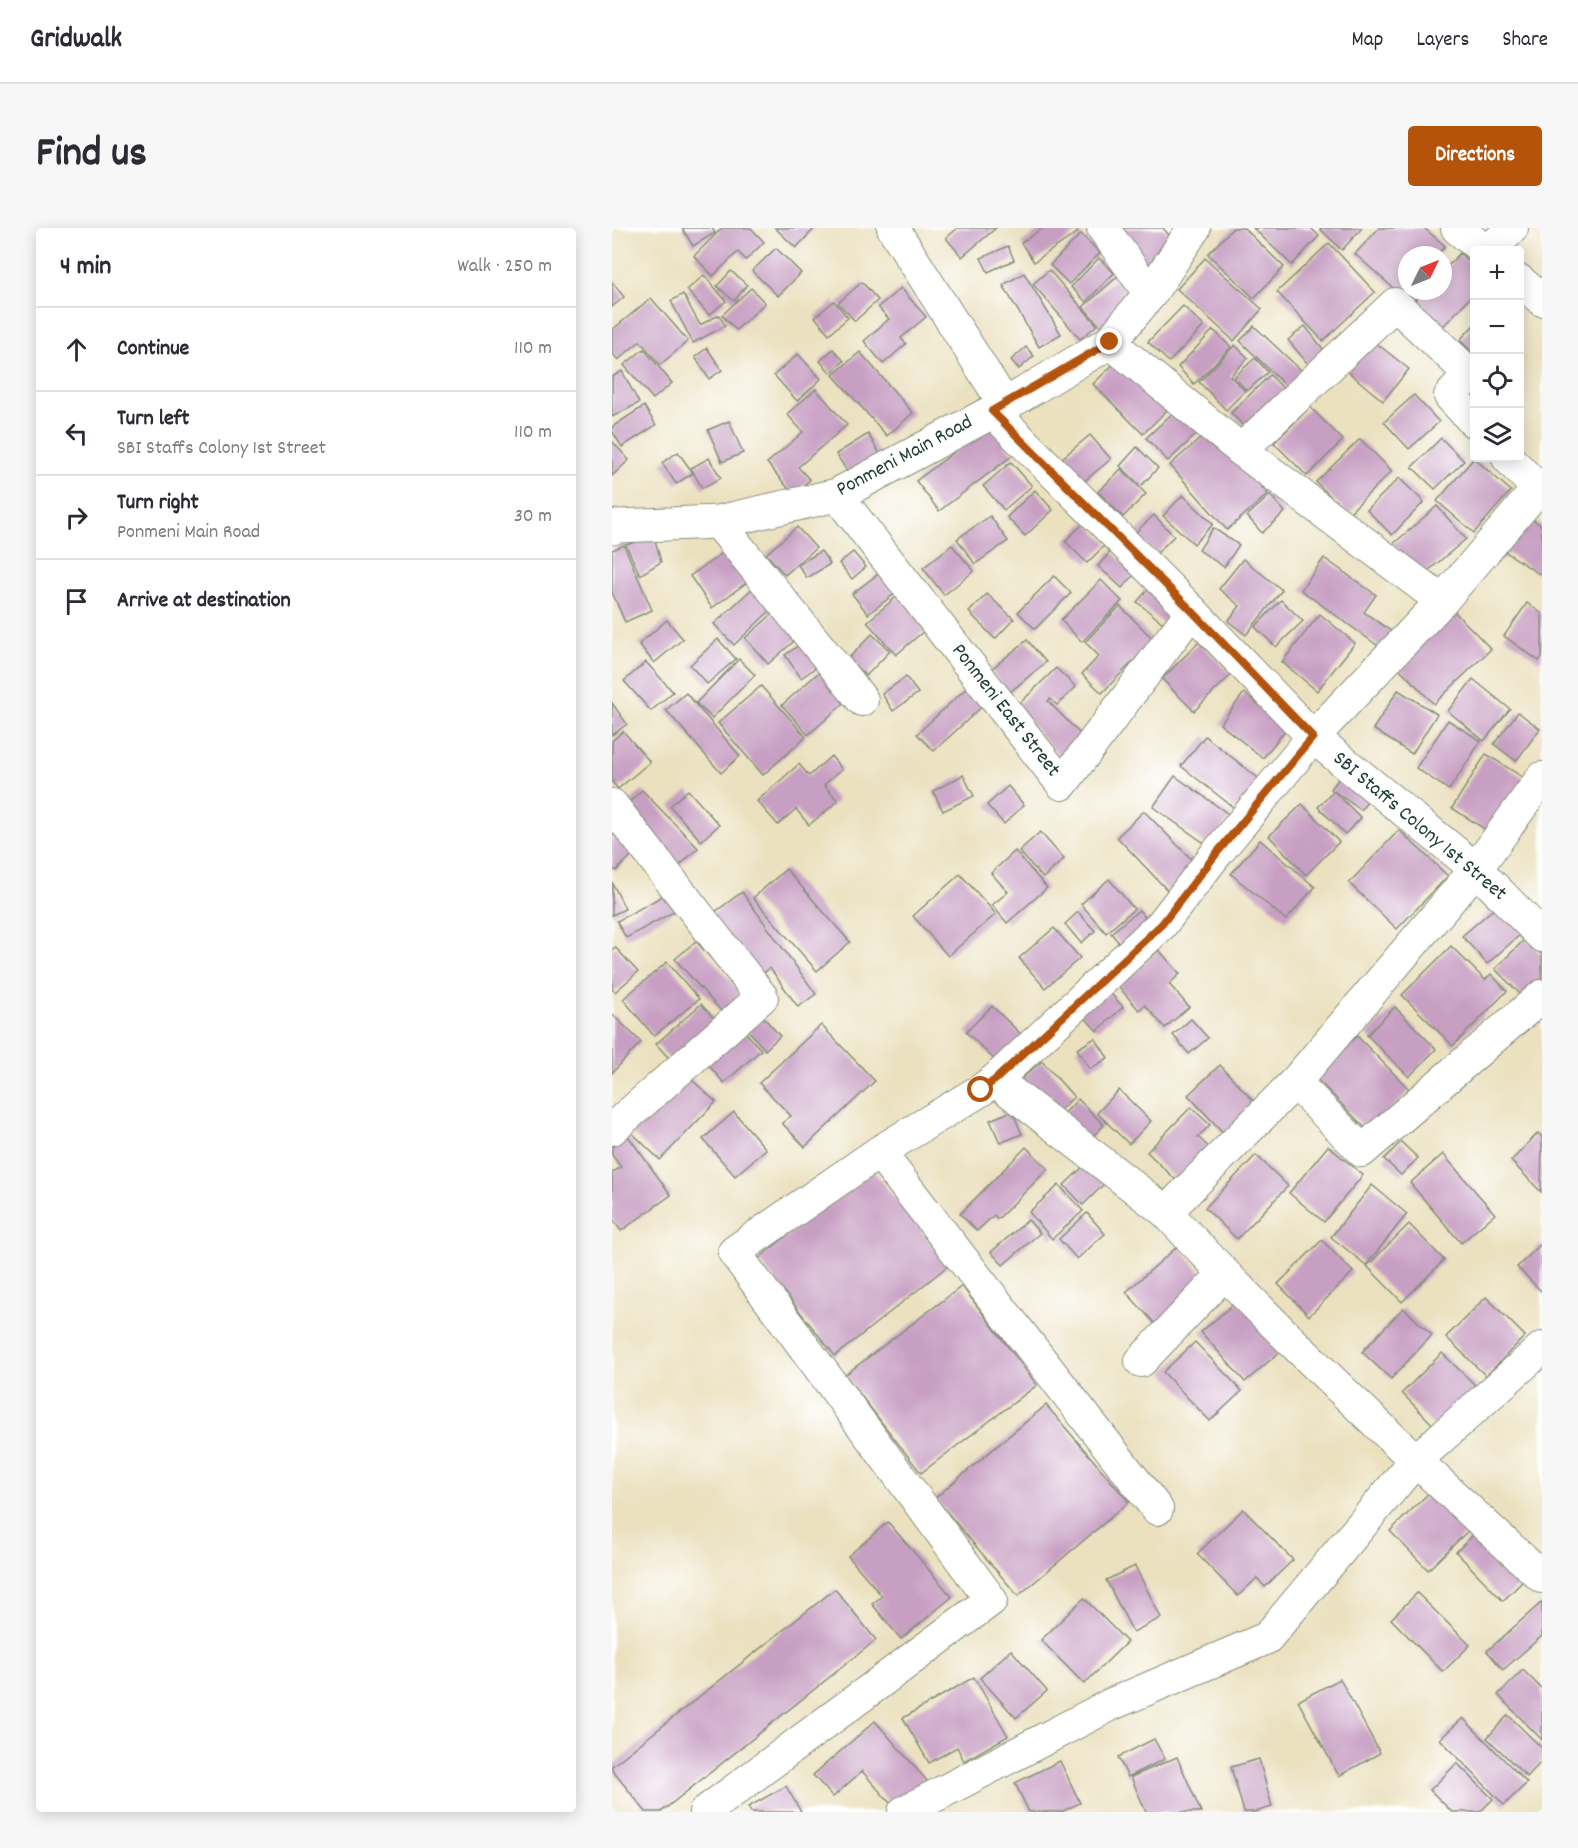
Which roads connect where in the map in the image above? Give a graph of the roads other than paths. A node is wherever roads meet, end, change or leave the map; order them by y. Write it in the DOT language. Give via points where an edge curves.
graph roads {
  1 [pos="893,228"];
  2 [pos="1103,228"];
  3 [pos="1194,228"];
  4 [pos="1457,228"];
  5 [pos="1512,228"];
  6 [pos="1479,246"];
  7 [pos="1494,246"];
  8 [pos="1524,284"];
  9 [pos="1150,294"];
  10 [pos="1542,300"];
  11 [pos="1110,342"];
  12 [pos="999,408"];
  13 [pos="1470,418"];
  14 [pos="1241,450"];
  15 [pos="1513,462"];
  16 [pos="1540,486"];
  17 [pos="837,495"];
  18 [pos="718,522"];
  19 [pos="612,528"];
  20 [pos="1442,601"];
  21 [pos="1192,611"];
  22 [pos="862,700"];
  23 [pos="1313,737"];
  24 [pos="1542,778"];
  25 [pos="612,805"];
  26 [pos="1476,869"];
  27 [pos="1542,936"];
  28 [pos="1542,996"];
  29 [pos="995,1080"];
  30 [pos="1296,1082"];
  31 [pos="612,1129"];
  32 [pos="879,1152"];
  33 [pos="1166,1212"];
  34 [pos="1224,1274"];
  35 [pos="1542,1348"];
  36 [pos="1141,1361"];
  37 [pos="1416,1461"];
  38 [pos="1157,1509"];
  39 [pos="1542,1577"];
  40 [pos="705,1812"];
  41 [pos="904,1812"];
  1 -- 12 [label="street, SBI Staffs Colony 1st Street"];
  2 -- 9 [label="street"];
  3 -- 9 [label="street, Ponmeni Main Road"];
  4 -- 6 [label="street"];
  5 -- 7 [label="street"];
  8 -- 10 [label="street"];
  9 -- 11 [label="street, Ponmeni Main Road"];
  11 -- 12 [label="street, Ponmeni Main Road"];
  11 -- 14 [label="street"];
  12 -- 17 [label="street, Ponmeni Main Road"];
  12 -- 21 [label="street, SBI Staffs Colony 1st Street"];
  13 -- 14 [label="street" via="1450,396 1470,374 1395,304"];
  14 -- 20 [label="street"];
  15 -- 16 [label="street"];
  16 -- 20 [label="street"];
  17 -- 18 [label="street, Ponmeni Main Road"];
  17 -- 21 [label="street, Ponmeni East Street" via="1062,784"];
  18 -- 19 [label="street, Ponmeni Main Road"];
  18 -- 22 [label="street"];
  20 -- 23 [label="street"];
  21 -- 23 [label="street, SBI Staffs Colony 1st Street"];
  23 -- 26 [label="street, SBI Staffs Colony 1st Street"];
  23 -- 29 [label="street" via="1162,924"];
  24 -- 26 [label="street"];
  25 -- 31 [label="street" via="762,997"];
  26 -- 27 [label="street, SBI Staffs Colony 1st Street"];
  26 -- 30 [label="street"];
  28 -- 30 [label="street" via="1362,1151"];
  29 -- 32 [label="street"];
  29 -- 33 [label="street"];
  30 -- 33 [label="street"];
  32 -- 38 [label="street"];
  32 -- 40 [label="street" via="734,1252 991,1600"];
  33 -- 34 [label="street"];
  34 -- 36 [label="street"];
  34 -- 37 [label="street"];
  35 -- 37 [label="street"];
  37 -- 39 [label="street"];
  37 -- 41 [label="street" via="1267,1638 1112,1704"];
}
